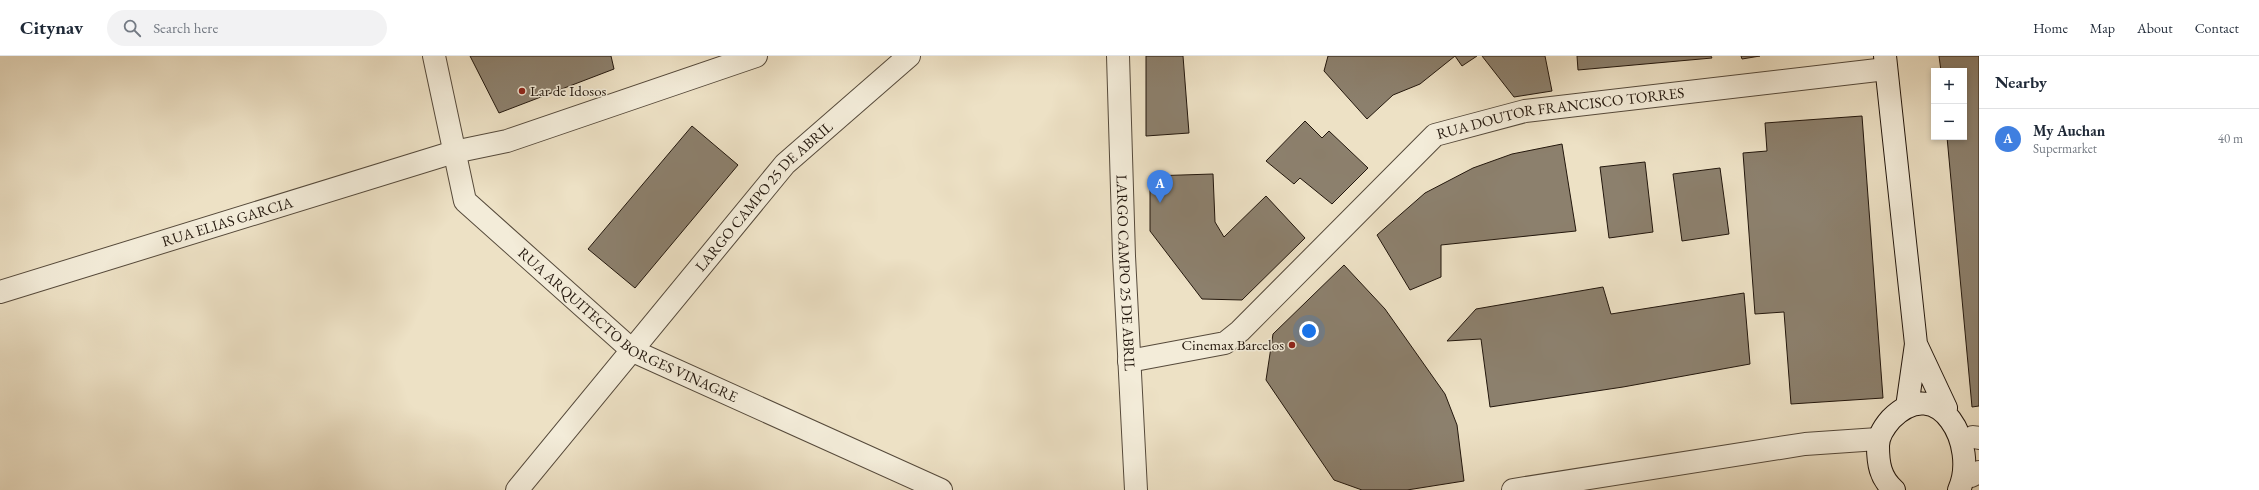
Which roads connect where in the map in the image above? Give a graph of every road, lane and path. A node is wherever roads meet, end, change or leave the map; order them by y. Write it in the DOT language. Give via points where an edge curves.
graph roads {
  1 [pos="434,56"];
  2 [pos="756,56"];
  3 [pos="909,56"];
  4 [pos="1118,56"];
  5 [pos="1886,63"];
  6 [pos="454,152"];
  7 [pos="0,292"];
  8 [pos="1916,344"];
  9 [pos="633,350"];
  10 [pos="1129,361"];
  11 [pos="1907,408"];
  12 [pos="1946,408"];
  13 [pos="1976,438"];
  14 [pos="1878,439"];
  15 [pos="1967,483"];
  16 [pos="517,490"];
  17 [pos="941,490"];
  18 [pos="1136,490"];
  19 [pos="1514,490"];
  20 [pos="1894,490"];
  1 -- 6 [label="street, RUA ARQUITECTO BORGES VINAGRE"];
  2 -- 6 [label="street" via="507,141"];
  3 -- 9 [label="street, LARGO CAMPO 25 DE ABRIL" via="785,164"];
  4 -- 10 [label="street, LARGO CAMPO 25 DE ABRIL"];
  5 -- 8 [label="street"];
  5 -- 10 [label="street, RUA DOUTOR FRANCISCO TORRES" via="1525,111 1435,135 1240,331 1225,343"];
  6 -- 7 [label="street, RUA ELIAS GARCIA"];
  6 -- 9 [label="street, RUA ARQUITECTO BORGES VINAGRE" via="465,201"];
  8 -- 11 [label="street"];
  8 -- 12 [label="street"];
  9 -- 16 [label="street, LARGO CAMPO 25 DE ABRIL"];
  9 -- 17 [label="street, RUA ARQUITECTO BORGES VINAGRE"];
  10 -- 18 [label="street, LARGO CAMPO 25 DE ABRIL"];
  11 -- 12 [label="street" via="1920,404 1934,404"];
  11 -- 14 [label="street" via="1886,424"];
  12 -- 13 [label="street" via="1958,415"];
  13 -- 15 [label="street" via="1975,464"];
  14 -- 19 [label="street" via="1805,444"];
  14 -- 20 [label="street" via="1878,463 1883,476"];
}
